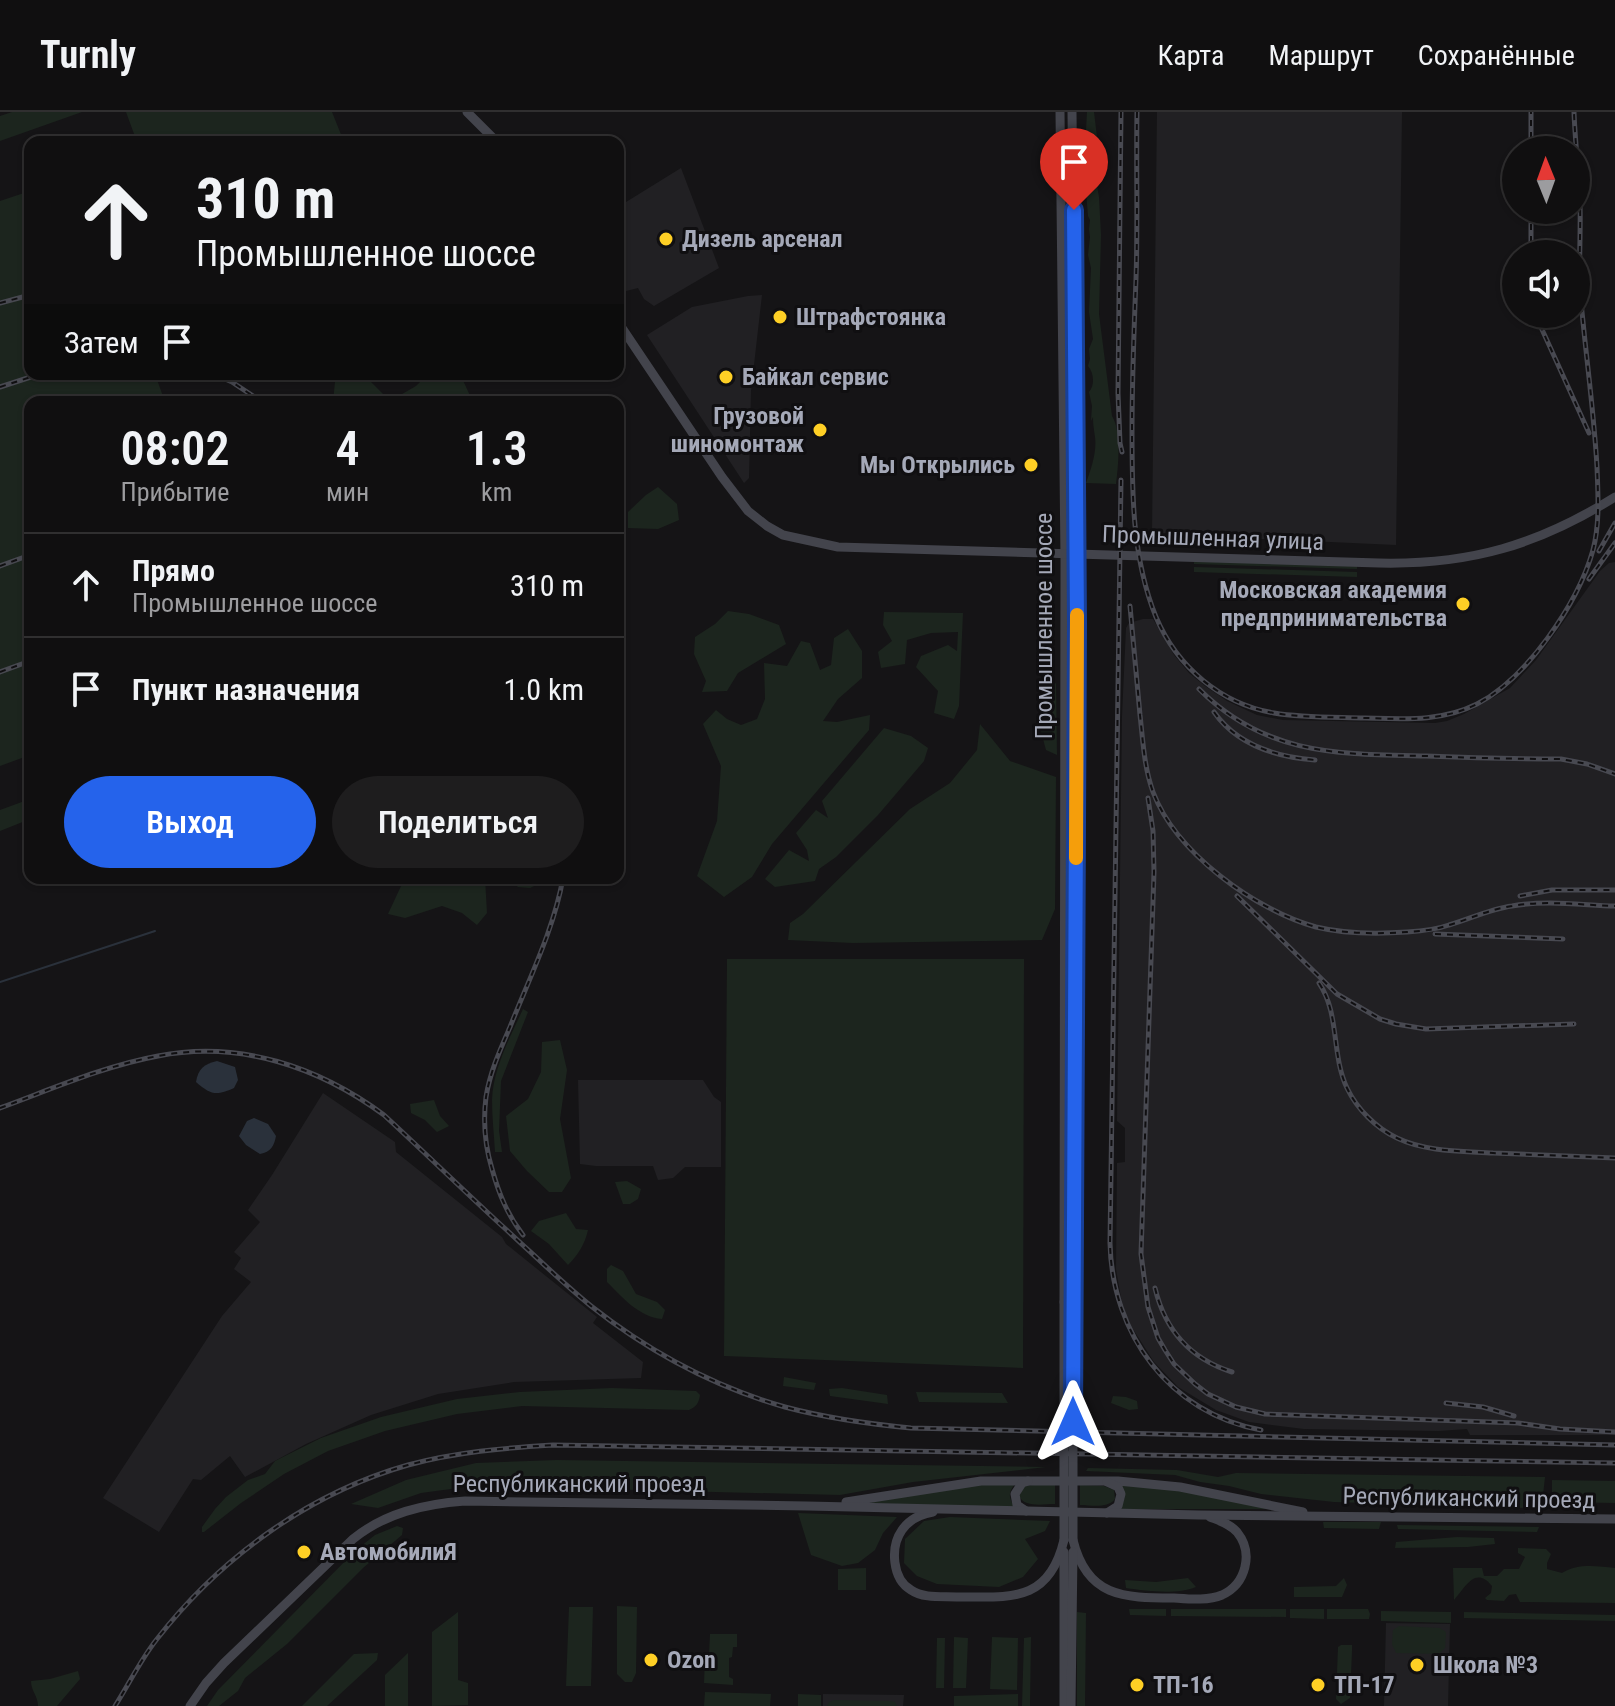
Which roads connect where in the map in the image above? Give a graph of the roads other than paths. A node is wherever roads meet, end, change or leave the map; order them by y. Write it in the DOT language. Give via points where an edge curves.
graph roads {
  1 [pos="467,112"];
  2 [pos="1060,112"];
  3 [pos="1072,112"];
  4 [pos="491,136"];
  5 [pos="1073,181"];
  6 [pos="1061,182"];
  7 [pos="624,331"];
  8 [pos="1615,497"];
  9 [pos="1065,554"];
  10 [pos="1077,554"];
  11 [pos="1069,1140"];
  12 [pos="1031,1480"];
  13 [pos="1102,1481"];
  14 [pos="807,1506"];
  15 [pos="953,1510"];
  16 [pos="1030,1512"];
  17 [pos="1107,1513"];
  18 [pos="1199,1515"];
  19 [pos="1323,1516"];
  20 [pos="1615,1519"];
  21 [pos="1068,1540"];
  22 [pos="190,1706"];
  23 [pos="1064,1706"];
  24 [pos="1071,1706"];
  1 -- 4 [label="main road"];
  2 -- 6 [label="main road, Промышленное шоссе"];
  3 -- 5 [label="main road, Промышленное шоссе"];
  5 -- 6 [label="main road"];
  5 -- 10 [label="main road, Промышленное шоссе"];
  6 -- 9 [label="main road, Промышленное шоссе"];
  7 -- 9 [label="main road, Промышленная улица" via="748,511 783,535 838,547"];
  8 -- 10 [label="main road, Промышленная улица" via="1541,536 1484,555 1445,561"];
  9 -- 10 [label="main road, Промышленная улица"];
  9 -- 11 [label="main road, Промышленное шоссе"];
  10 -- 11 [label="main road, Промышленное шоссе"];
  11 -- 21 [label="main road, bridge"];
  12 -- 13 [label="main road, Республиканский проезд"];
  12 -- 14 [label="main road, Республиканский проезд" via="981,1481"];
  12 -- 16 [label="main road" via="1015,1494 1017,1505"];
  13 -- 17 [label="main road" via="1118,1487 1121,1494 1118,1506"];
  13 -- 19 [label="main road, Республиканский проезд" via="1180,1487"];
  14 -- 15 [label="main road, Республиканский проезд"];
  14 -- 22 [label="main road, Республиканский проезд" via="465,1501 400,1512 353,1539 224,1663"];
  15 -- 16 [label="main road, Республиканский проезд"];
  15 -- 21 [label="main road" via="927,1513 902,1530 895,1543 895,1563 906,1588 932,1596 1011,1597 1049,1574"];
  16 -- 17 [label="main road, Республиканский проезд"];
  17 -- 18 [label="main road, Республиканский проезд"];
  18 -- 19 [label="main road, Республиканский проезд"];
  18 -- 21 [label="main road" via="1237,1532 1246,1561 1234,1587 1204,1599 1114,1593 1093,1579"];
  19 -- 20 [label="main road, Республиканский проезд"];
  21 -- 23 [label="main road"];
  21 -- 24 [label="main road"];
}
